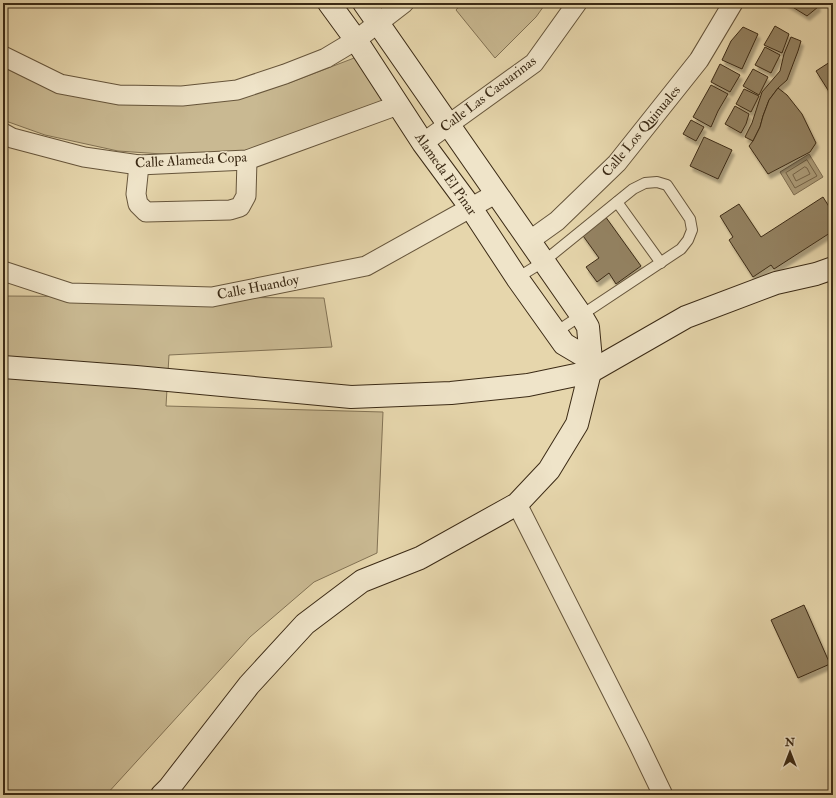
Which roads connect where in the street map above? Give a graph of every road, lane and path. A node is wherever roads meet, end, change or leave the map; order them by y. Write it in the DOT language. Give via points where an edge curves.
graph roads {
  1 [pos="329,3"];
  2 [pos="364,3"];
  3 [pos="404,3"];
  4 [pos="577,3"];
  5 [pos="733,3"];
  6 [pos="378,24"];
  7 [pos="356,40"];
  8 [pos="3,56"];
  9 [pos="398,105"];
  10 [pos="449,125"];
  11 [pos="3,133"];
  12 [pos="423,143"];
  13 [pos="248,160"];
  14 [pos="139,165"];
  15 [pos="497,193"];
  16 [pos="617,202"];
  17 [pos="471,208"];
  18 [pos="529,241"];
  19 [pos="543,262"];
  20 [pos="661,263"];
  21 [pos="833,268"];
  22 [pos="3,271"];
  23 [pos="517,278"];
  24 [pos="585,321"];
  25 [pos="560,338"];
  26 [pos="590,366"];
  27 [pos="3,367"];
  28 [pos="517,504"];
  29 [pos="162,795"];
  30 [pos="663,795"];
  1 -- 7 [label="main road, Alameda El Pinar"];
  2 -- 6 [label="main road"];
  3 -- 6 [label="street"];
  4 -- 10 [label="street, Calle Las Casuarinas" via="534,63"];
  5 -- 18 [label="street, Calle Los Quinuales" via="699,60 617,163 557,221"];
  6 -- 7 [label="street"];
  6 -- 10 [label="main road"];
  7 -- 8 [label="street" via="326,58 237,90 182,96 119,95 60,84"];
  7 -- 9 [label="main road, Alameda El Pinar"];
  9 -- 12 [label="main road, Alameda El Pinar"];
  9 -- 13 [label="street, Calle Alameda Copa"];
  10 -- 12 [label="street, Calle Las Casuarinas"];
  10 -- 15 [label="main road"];
  11 -- 14 [label="street, Calle Alameda Copa" via="12,138 84,157"];
  12 -- 17 [label="main road, Alameda El Pinar"];
  13 -- 14 [label="street, Calle Alameda Copa"];
  13 -- 14 [label="street" via="246,196 240,207 230,210 146,212 138,204 136,194"];
  15 -- 17 [label="street, Calle Huandoy"];
  15 -- 18 [label="main road"];
  16 -- 19 [label="lane"];
  16 -- 20 [label="lane"];
  16 -- 20 [label="lane" via="645,183 657,182 667,185 690,219 692,230 681,249"];
  17 -- 22 [label="street, Calle Huandoy" via="366,266 212,296 70,293"];
  17 -- 23 [label="main road, Alameda El Pinar"];
  18 -- 19 [label="main road"];
  19 -- 23 [label="lane"];
  19 -- 24 [label="main road"];
  20 -- 24 [label="lane"];
  21 -- 26 [label="main road" via="776,283 686,317"];
  23 -- 25 [label="main road, Alameda El Pinar"];
  24 -- 25 [label="lane"];
  24 -- 26 [label="main road"];
  25 -- 26 [label="main road"];
  26 -- 27 [label="main road" via="528,385 451,393 351,396"];
  26 -- 28 [label="main road" via="577,424 549,470"];
  28 -- 29 [label="main road" via="420,558 362,581 306,624 249,685"];
  28 -- 30 [label="street"];
}
